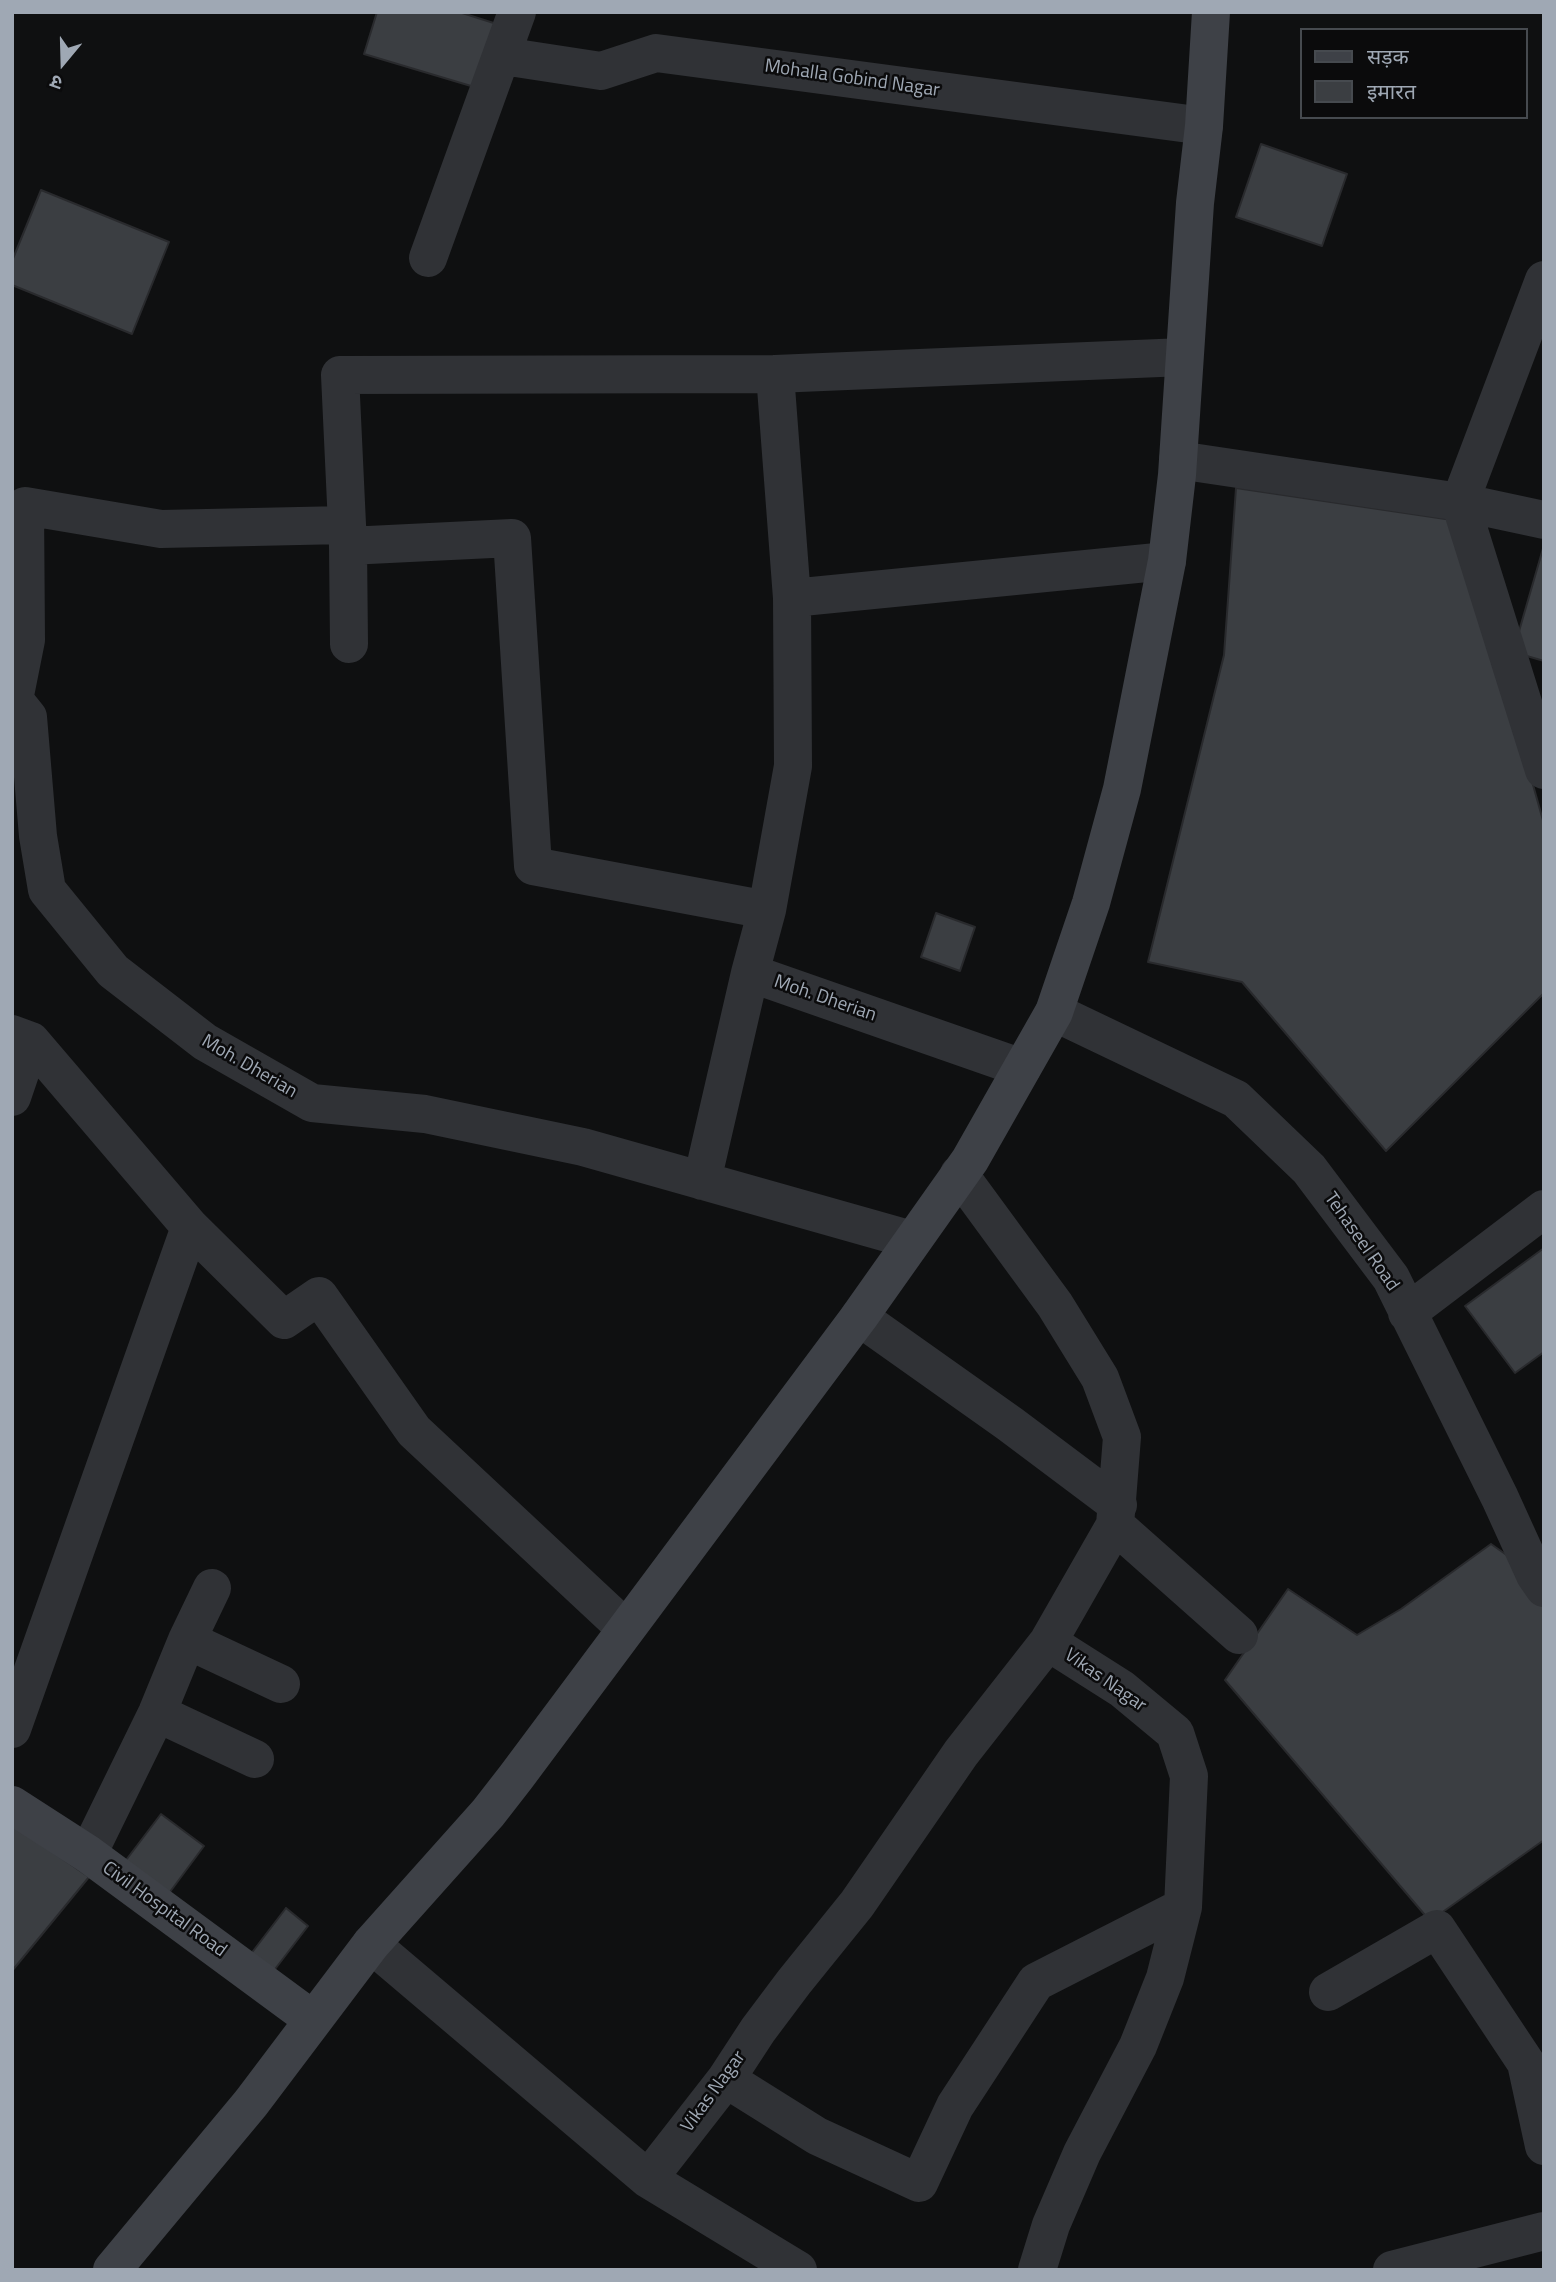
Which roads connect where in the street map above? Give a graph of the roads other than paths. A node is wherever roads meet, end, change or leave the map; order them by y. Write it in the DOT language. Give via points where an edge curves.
graph roads {
  1 [pos="517,12"];
  2 [pos="1210,12"];
  3 [pos="503,56"];
  4 [pos="1204,126"];
  5 [pos="428,258"];
  6 [pos="1544,280"];
  7 [pos="1184,358"];
  8 [pos="775,374"];
  9 [pos="1178,460"];
  10 [pos="1460,502"];
  11 [pos="1544,520"];
  12 [pos="347,536"];
  13 [pos="1167,561"];
  14 [pos="792,598"];
  15 [pos="349,644"];
  16 [pos="13,698"];
  17 [pos="1544,770"];
  18 [pos="767,910"];
  19 [pos="750,973"];
  20 [pos="1054,1012"];
  21 [pos="22,1037"];
  22 [pos="1022,1068"];
  23 [pos="12,1097"];
  24 [pos="959,1174"];
  25 [pos="702,1181"];
  26 [pos="1544,1209"];
  27 [pos="190,1227"];
  28 [pos="912,1240"];
  29 [pos="1407,1313"];
  30 [pos="859,1317"];
  31 [pos="1116,1515"];
  32 [pos="1541,1578"];
  33 [pos="212,1588"];
  34 [pos="625,1628"];
  35 [pos="1239,1635"];
  36 [pos="187,1640"];
  37 [pos="1048,1642"];
  38 [pos="281,1684"];
  39 [pos="157,1713"];
  40 [pos="12,1729"];
  41 [pos="255,1759"];
  42 [pos="12,1805"];
  43 [pos="88,1854"];
  44 [pos="1183,1907"];
  45 [pos="371,1944"];
  46 [pos="1328,1992"];
  47 [pos="312,2019"];
  48 [pos="726,2079"];
  49 [pos="1544,2146"];
  50 [pos="648,2179"];
  51 [pos="1544,2231"];
  52 [pos="112,2270"];
  53 [pos="798,2270"];
  54 [pos="1037,2270"];
  55 [pos="1392,2270"];
  1 -- 3 [label="street"];
  2 -- 4 [label="street"];
  3 -- 4 [label="street, Mohalla Gobind Nagar" via="601,71 656,53"];
  3 -- 5 [label="street"];
  4 -- 7 [label="street"];
  6 -- 10 [label="street"];
  7 -- 8 [label="street"];
  7 -- 9 [label="street"];
  8 -- 12 [label="street" via="340,375"];
  8 -- 14 [label="street"];
  9 -- 10 [label="street"];
  9 -- 13 [label="street"];
  10 -- 11 [label="street"];
  10 -- 17 [label="street"];
  12 -- 15 [label="street"];
  12 -- 16 [label="street" via="161,529 25,506 26,640"];
  12 -- 18 [label="street" via="512,538 533,866"];
  13 -- 14 [label="street"];
  13 -- 20 [label="street" via="1122,789 1091,903"];
  14 -- 18 [label="street" via="793,766"];
  16 -- 25 [label="street, Moh. Dherian" via="27,717 47,890 113,971 205,1042 312,1103 438,1117 583,1147"];
  18 -- 19 [label="street"];
  19 -- 22 [label="street, Moh. Dherian"];
  19 -- 25 [label="street, Moh. Dherian"];
  20 -- 22 [label="street"];
  20 -- 29 [label="street, Tehaseel Road" via="1236,1099 1309,1169 1391,1278"];
  21 -- 23 [label="street"];
  21 -- 27 [label="street"];
  22 -- 24 [label="street"];
  24 -- 28 [label="street"];
  24 -- 31 [label="street" via="1055,1305 1100,1378 1122,1437"];
  25 -- 28 [label="street, Moh. Dherian"];
  26 -- 29 [label="street"];
  27 -- 34 [label="street" via="284,1320 319,1296 414,1431"];
  27 -- 40 [label="street"];
  28 -- 30 [label="street"];
  29 -- 32 [label="street, Tehaseel Road"];
  30 -- 31 [label="street" via="1010,1424"];
  30 -- 34 [label="street"];
  31 -- 35 [label="street"];
  31 -- 37 [label="street"];
  33 -- 36 [label="street"];
  34 -- 45 [label="street" via="488,1813"];
  36 -- 38 [label="street"];
  36 -- 39 [label="street"];
  37 -- 44 [label="street, Vikas Nagar" via="1122,1689 1175,1733 1189,1776"];
  37 -- 48 [label="street, Vikas Nagar" via="961,1753 857,1904 779,2001"];
  39 -- 41 [label="street"];
  39 -- 43 [label="street"];
  42 -- 43 [label="street, Civil Hospital Road"];
  43 -- 47 [label="street, Civil Hospital Road"];
  44 -- 48 [label="street" via="1036,1982 955,2106 919,2183 817,2136"];
  44 -- 54 [label="street, Vikas Nagar" via="1165,1978 1138,2046 1082,2152"];
  45 -- 47 [label="street"];
  45 -- 50 [label="street"];
  46 -- 49 [label="street" via="1437,1929 1526,2063"];
  47 -- 52 [label="street" via="251,2103"];
  48 -- 50 [label="street, Vikas Nagar"];
  50 -- 53 [label="street"];
  51 -- 55 [label="street"];
}
